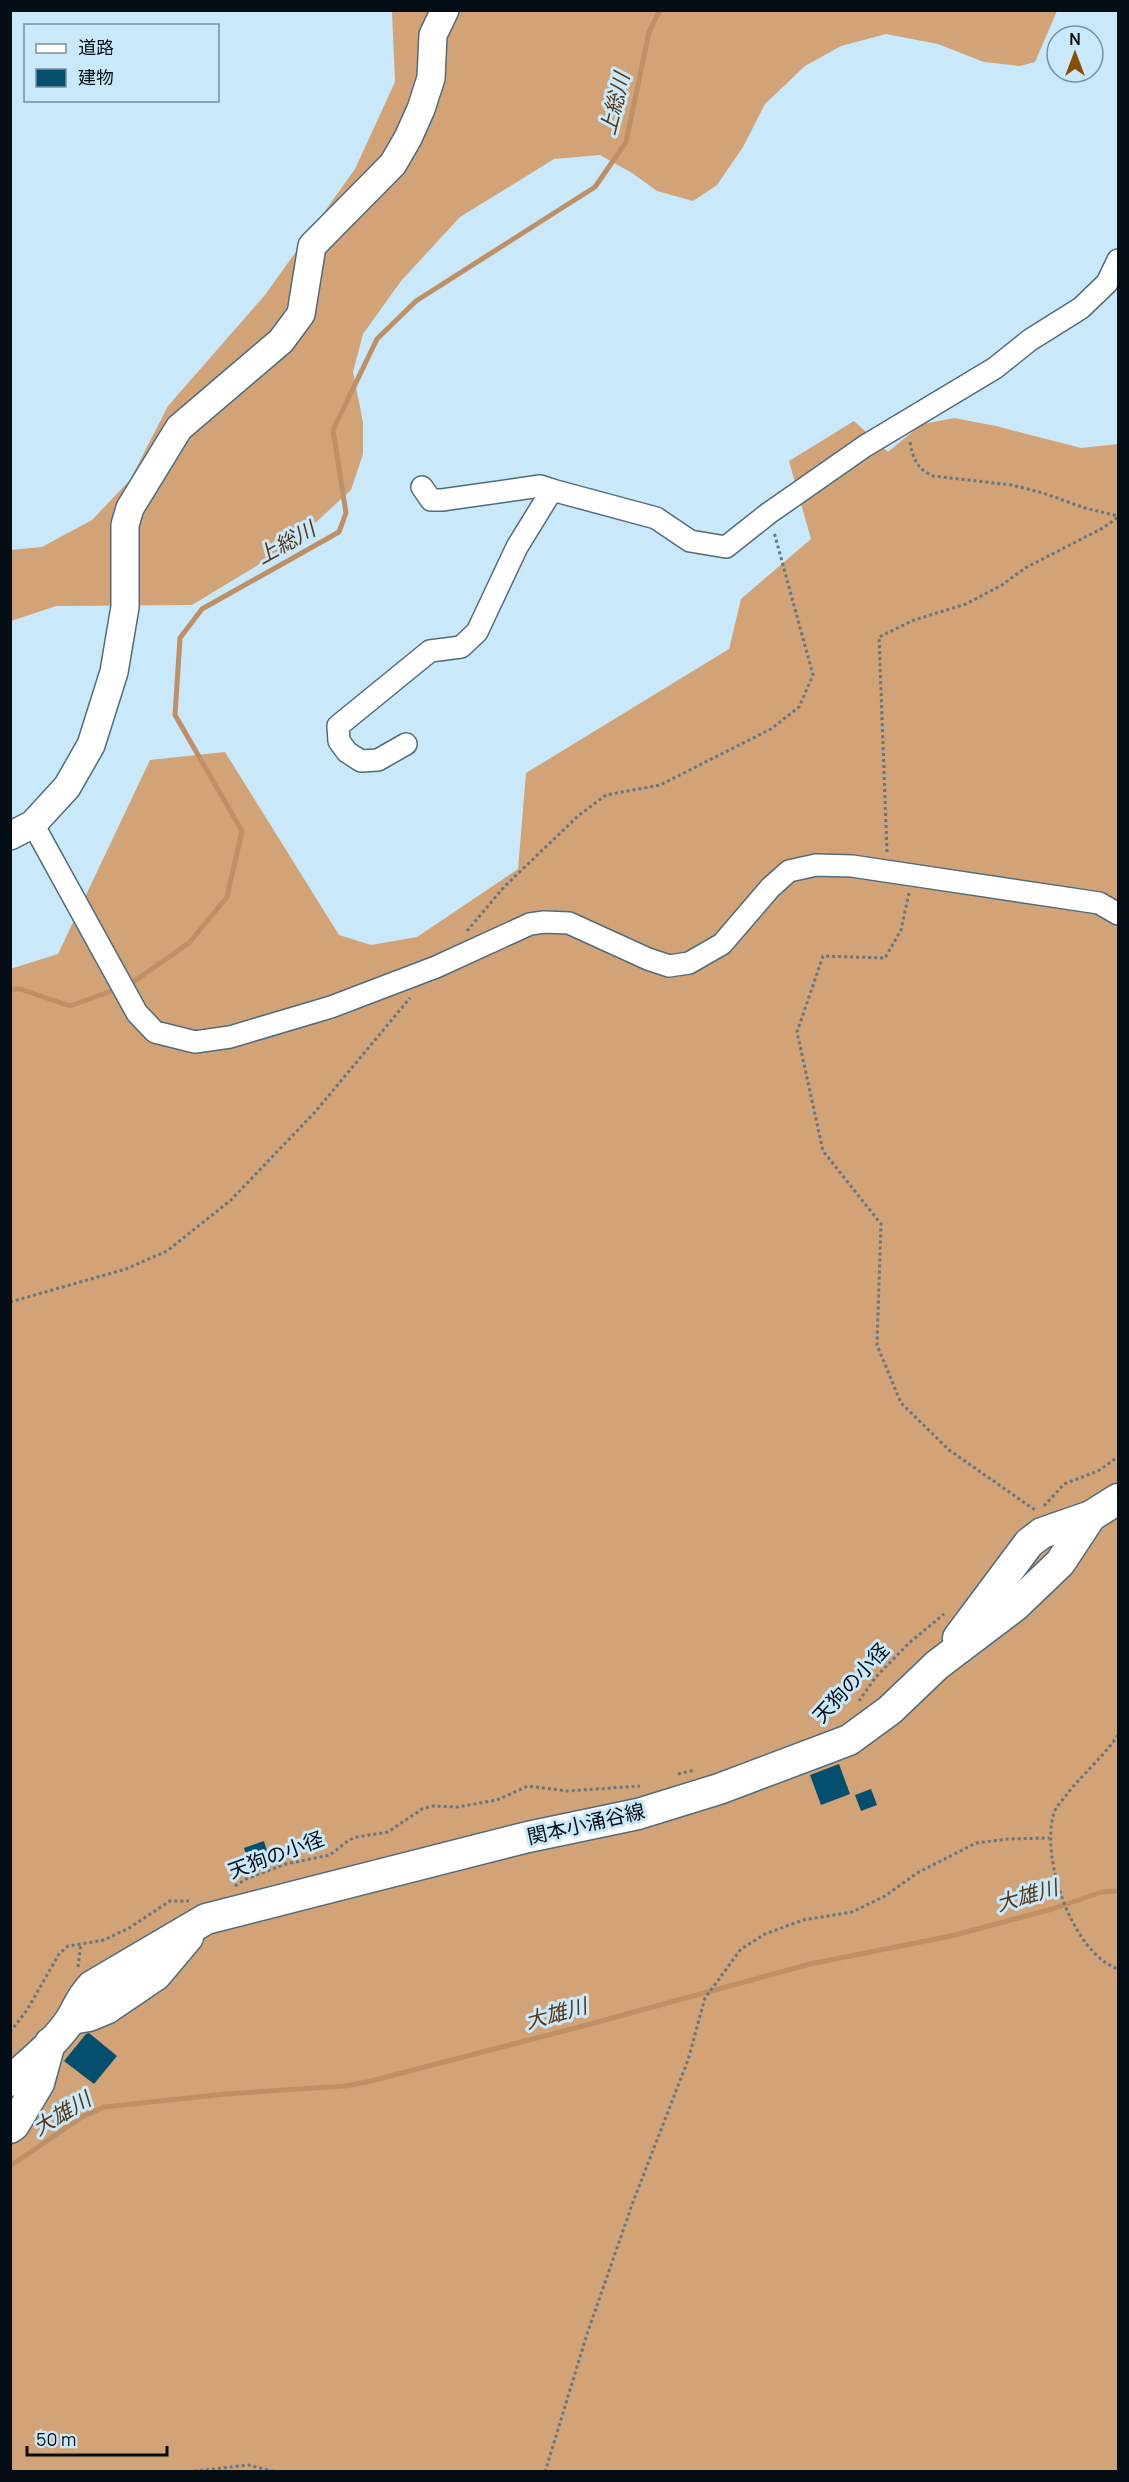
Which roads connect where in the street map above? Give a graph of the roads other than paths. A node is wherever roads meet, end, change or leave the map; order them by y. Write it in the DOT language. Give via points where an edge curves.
graph roads {
  1 [pos="445,10"];
  2 [pos="1119,260"];
  3 [pos="422,487"];
  4 [pos="552,490"];
  5 [pos="406,744"];
  6 [pos="22,830"];
  7 [pos="1119,914"];
  8 [pos="1119,1499"];
  9 [pos="50,2043"];
  10 [pos="10,2081"];
  11 [pos="10,2128"];
  1 -- 6 [label="street" via="433,35 431,78 408,138 393,164 312,246 301,314 281,341 179,428 130,508 125,525 125,607 114,672 91,745 67,788"];
  2 -- 4 [label="street" via="1107,283 1081,308 995,368 865,446 726,547 690,541 656,518"];
  3 -- 4 [label="street" via="431,500 540,486"];
  4 -- 5 [label="street" via="517,547 477,632 461,647 430,651 338,726 339,741 361,761 378,760"];
  6 -- 7 [label="street" via="92,933 137,1013 155,1032 195,1042 230,1038 331,1007 436,967 530,924 569,923 669,966 689,963 722,944 789,871 816,865 1099,903"];
  8 -- 9 [label="main road, 関本小涌谷線" via="1091,1516 1042,1533 1029,1544 937,1665 890,1710 849,1740 719,1789 638,1814 200,1910 92,1986"];
  9 -- 10 [label="main road, 関本小涌谷線"];
  9 -- 11 [label="main road, 関本小涌谷線" via="39,2083"];
}
